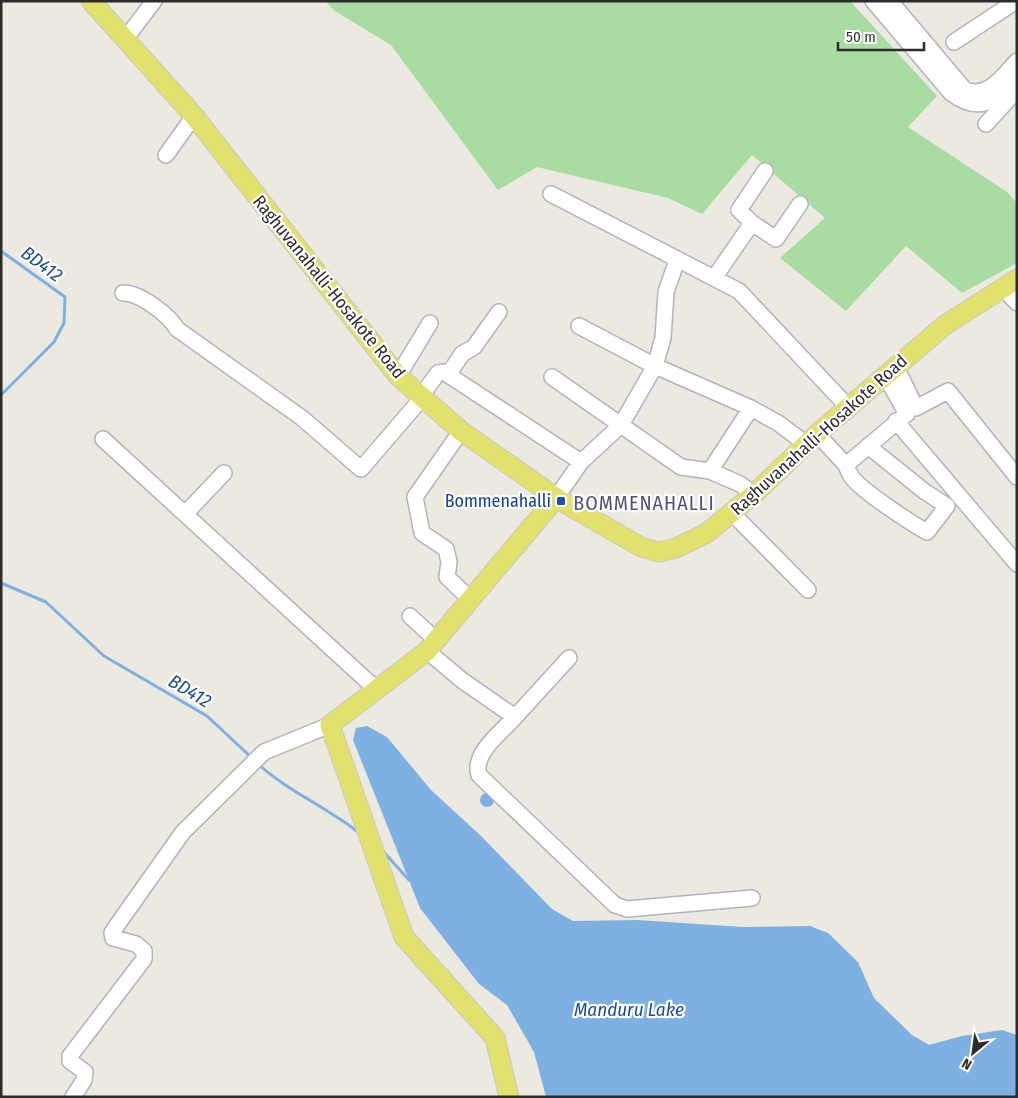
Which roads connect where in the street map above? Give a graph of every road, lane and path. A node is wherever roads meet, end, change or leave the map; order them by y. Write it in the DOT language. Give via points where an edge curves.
graph roads {
  1 [pos="91,1"];
  2 [pos="154,1"];
  3 [pos="874,1"];
  4 [pos="890,1"];
  5 [pos="1016,1"];
  6 [pos="126,38"];
  7 [pos="954,42"];
  8 [pos="1017,61"];
  9 [pos="1017,76"];
  10 [pos="1017,90"];
  11 [pos="978,99"];
  12 [pos="194,116"];
  13 [pos="986,124"];
  14 [pos="166,155"];
  15 [pos="765,171"];
  16 [pos="551,194"];
  17 [pos="800,204"];
  18 [pos="752,223"];
  19 [pos="677,260"];
  20 [pos="714,278"];
  21 [pos="1010,284"];
  22 [pos="123,293"];
  23 [pos="1017,303"];
  24 [pos="499,312"];
  25 [pos="430,322"];
  26 [pos="579,326"];
  27 [pos="655,366"];
  28 [pos="891,372"];
  29 [pos="448,375"];
  30 [pos="398,376"];
  31 [pos="552,377"];
  32 [pos="422,397"];
  33 [pos="848,407"];
  34 [pos="751,408"];
  35 [pos="906,414"];
  36 [pos="621,426"];
  37 [pos="461,431"];
  38 [pos="812,439"];
  39 [pos="103,440"];
  40 [pos="868,446"];
  41 [pos="581,462"];
  42 [pos="846,465"];
  43 [pos="710,471"];
  44 [pos="224,473"];
  45 [pos="1017,477"];
  46 [pos="754,494"];
  47 [pos="556,498"];
  48 [pos="732,513"];
  49 [pos="185,514"];
  50 [pos="1017,564"];
  51 [pos="808,590"];
  52 [pos="469,598"];
  53 [pos="410,616"];
  54 [pos="431,645"];
  55 [pos="569,658"];
  56 [pos="377,690"];
  57 [pos="515,717"];
  58 [pos="330,725"];
  59 [pos="752,898"];
  60 [pos="72,1097"];
  61 [pos="509,1097"];
  1 -- 6 [label="main road, Raghuvanahalli-Hosakote Road"];
  2 -- 6 [label="street"];
  3 -- 11 [label="street" via="951,93 968,103"];
  4 -- 11 [label="street" via="965,90"];
  5 -- 7 [label="street"];
  6 -- 12 [label="main road, Raghuvanahalli-Hosakote Road"];
  8 -- 11 [label="street"];
  9 -- 11 [label="street" via="994,99"];
  10 -- 13 [label="street"];
  12 -- 14 [label="street"];
  12 -- 30 [label="main road, Raghuvanahalli-Hosakote Road"];
  15 -- 18 [label="street" via="740,210"];
  16 -- 19 [label="street"];
  17 -- 18 [label="street" via="776,240"];
  18 -- 20 [label="street"];
  19 -- 20 [label="street"];
  19 -- 27 [label="street" via="666,292 663,338"];
  20 -- 33 [label="street" via="739,291"];
  21 -- 23 [label="street"];
  21 -- 28 [label="main road, Raghuvanahalli-Hosakote Road" via="945,325"];
  22 -- 32 [label="street" via="131,292 163,313 177,329 302,418 361,469"];
  24 -- 29 [label="street" via="474,347 462,354"];
  25 -- 30 [label="street"];
  26 -- 27 [label="street"];
  27 -- 34 [label="street"];
  27 -- 36 [label="street"];
  28 -- 33 [label="main road, Raghuvanahalli-Hosakote Road"];
  28 -- 35 [label="street"];
  29 -- 32 [label="street" via="438,373"];
  29 -- 41 [label="street"];
  30 -- 32 [label="main road, Raghuvanahalli-Hosakote Road"];
  31 -- 36 [label="street"];
  32 -- 37 [label="main road, Raghuvanahalli-Hosakote Road"];
  33 -- 38 [label="main road, Raghuvanahalli-Hosakote Road"];
  34 -- 38 [label="street"];
  34 -- 43 [label="street"];
  35 -- 40 [label="street"];
  35 -- 45 [label="street" via="948,391"];
  35 -- 50 [label="street"];
  36 -- 41 [label="street"];
  36 -- 43 [label="street" via="681,467"];
  37 -- 47 [label="main road, Raghuvanahalli-Hosakote Road"];
  37 -- 52 [label="street" via="415,497 422,533 446,549 449,562 447,577"];
  38 -- 42 [label="street"];
  38 -- 46 [label="main road, Raghuvanahalli-Hosakote Road"];
  39 -- 49 [label="street"];
  40 -- 42 [label="street"];
  40 -- 42 [label="street" via="947,506 928,532 912,524 859,484 850,476"];
  41 -- 47 [label="street"];
  43 -- 46 [label="street"];
  44 -- 49 [label="street"];
  46 -- 48 [label="main road, Raghuvanahalli-Hosakote Road"];
  47 -- 48 [label="main road, Raghuvanahalli-Hosakote Road" via="641,547 659,552 676,548 707,533"];
  47 -- 52 [label="main road"];
  48 -- 51 [label="street"];
  49 -- 56 [label="street"];
  52 -- 54 [label="main road"];
  53 -- 54 [label="street"];
  54 -- 56 [label="main road"];
  54 -- 57 [label="street" via="463,681"];
  55 -- 57 [label="street"];
  56 -- 58 [label="main road"];
  57 -- 59 [label="street" via="480,756 476,767 479,775 615,906 627,909"];
  58 -- 60 [label="street" via="264,752 183,832 115,928 113,938 136,944 144,951 144,959 70,1056 70,1061 85,1072 84,1080"];
  58 -- 61 [label="main road" via="404,937 494,1038"];
}
